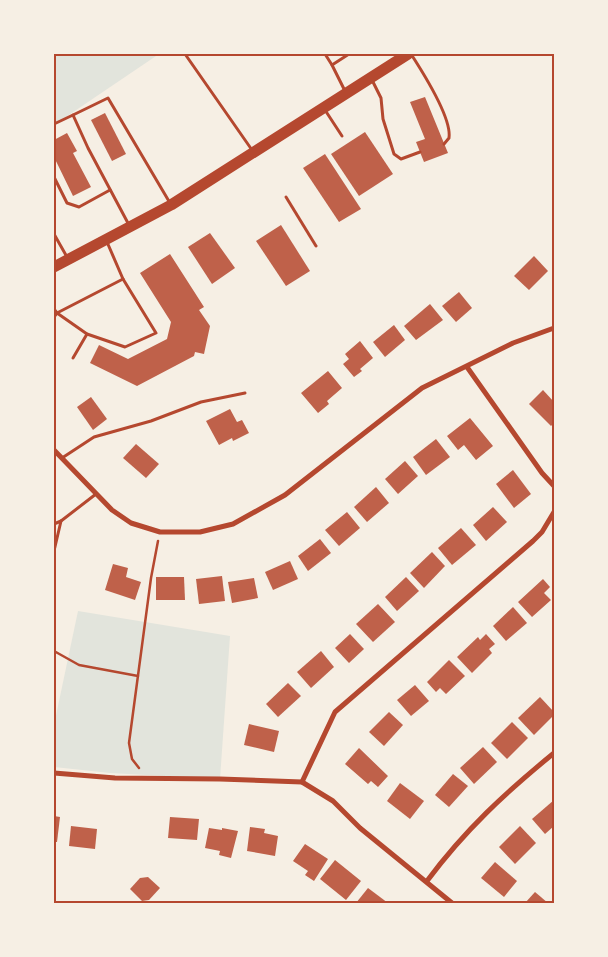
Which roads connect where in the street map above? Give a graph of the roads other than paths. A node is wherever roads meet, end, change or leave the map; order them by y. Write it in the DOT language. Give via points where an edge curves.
graph roads {
  1 [pos="185,54"];
  2 [pos="326,54"];
  3 [pos="348,54"];
  4 [pos="410,54"];
  5 [pos="332,65"];
  6 [pos="371,77"];
  7 [pos="346,93"];
  8 [pos="324,107"];
  9 [pos="73,115"];
  10 [pos="54,124"];
  11 [pos="342,136"];
  12 [pos="444,144"];
  13 [pos="253,152"];
  14 [pos="420,152"];
  15 [pos="54,177"];
  16 [pos="110,190"];
  17 [pos="286,198"];
  18 [pos="172,205"];
  19 [pos="130,227"];
  20 [pos="54,234"];
  21 [pos="106,240"];
  22 [pos="316,246"];
  23 [pos="69,259"];
  24 [pos="54,267"];
  25 [pos="123,279"];
  26 [pos="54,309"];
  27 [pos="57,313"];
  28 [pos="54,317"];
  29 [pos="554,328"];
  30 [pos="87,334"];
  31 [pos="72,358"];
  32 [pos="467,367"];
  33 [pos="244,393"];
  34 [pos="54,450"];
  35 [pos="61,458"];
  36 [pos="554,486"];
  37 [pos="96,494"];
  38 [pos="554,512"];
  39 [pos="61,521"];
  40 [pos="54,524"];
  41 [pos="54,551"];
  42 [pos="554,753"];
  43 [pos="54,773"];
  44 [pos="302,782"];
  45 [pos="427,881"];
  46 [pos="452,903"];
  1 -- 13 [label="lane"];
  2 -- 5 [label="lane"];
  3 -- 5 [label="lane"];
  4 -- 6 [label="main road"];
  4 -- 12 [label="lane" via="423,72 449,124 449,138"];
  5 -- 7 [label="lane"];
  6 -- 7 [label="main road"];
  6 -- 14 [label="lane" via="381,98 383,119 394,154 402,158"];
  7 -- 8 [label="main road"];
  8 -- 11 [label="lane"];
  8 -- 13 [label="main road"];
  9 -- 10 [label="lane"];
  9 -- 16 [label="lane"];
  9 -- 18 [label="lane" via="108,98"];
  13 -- 18 [label="main road"];
  15 -- 16 [label="lane" via="68,203 79,207"];
  16 -- 19 [label="lane"];
  17 -- 22 [label="lane"];
  18 -- 19 [label="main road"];
  19 -- 21 [label="main road"];
  20 -- 23 [label="lane"];
  21 -- 23 [label="main road"];
  21 -- 25 [label="lane"];
  23 -- 24 [label="main road"];
  25 -- 27 [label="lane"];
  25 -- 30 [label="lane" via="156,333 125,347"];
  26 -- 27 [label="lane"];
  27 -- 28 [label="lane"];
  27 -- 30 [label="lane"];
  29 -- 32 [label="street" via="513,343"];
  30 -- 31 [label="lane"];
  32 -- 36 [label="street"];
  32 -- 37 [label="street" via="422,388 285,495 233,524 200,532 160,532 131,523"];
  33 -- 35 [label="lane" via="201,402 151,421 94,437"];
  34 -- 35 [label="street"];
  35 -- 37 [label="street"];
  37 -- 39 [label="lane"];
  38 -- 44 [label="street" via="533,541 335,712"];
  39 -- 40 [label="lane"];
  39 -- 41 [label="lane"];
  42 -- 45 [label="street" via="497,801 449,851"];
  43 -- 44 [label="street" via="115,778"];
  44 -- 45 [label="street" via="333,801 360,828"];
  45 -- 46 [label="street"];
}
